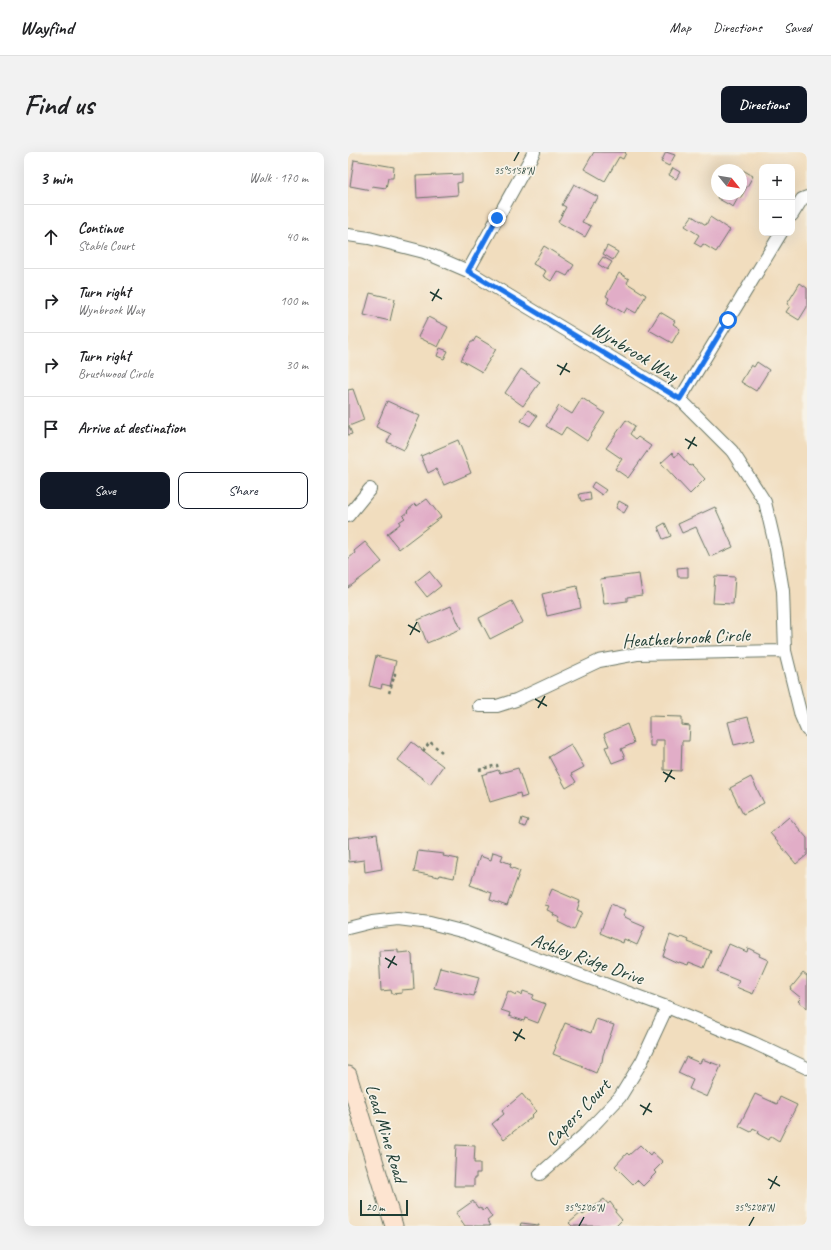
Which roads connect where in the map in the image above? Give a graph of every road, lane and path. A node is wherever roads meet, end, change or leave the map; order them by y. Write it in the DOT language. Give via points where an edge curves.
graph roads {
  1 [pos="534,152"];
  2 [pos="807,197"];
  3 [pos="795,210"];
  4 [pos="348,236"];
  5 [pos="779,236"];
  6 [pos="468,271"];
  7 [pos="680,399"];
  8 [pos="370,489"];
  9 [pos="348,516"];
  10 [pos="785,651"];
  11 [pos="393,674"];
  12 [pos="389,693"];
  13 [pos="479,706"];
  14 [pos="807,730"];
  15 [pos="423,751"];
  16 [pos="443,753"];
  17 [pos="479,770"];
  18 [pos="498,770"];
  19 [pos="348,928"];
  20 [pos="667,1007"];
  21 [pos="807,1068"];
  22 [pos="348,1075"];
  23 [pos="540,1174"];
  24 [pos="394,1226"];
  1 -- 6 [label="street"];
  2 -- 3 [label="street" via="802,199"];
  4 -- 6 [label="street, Wynbrook Way" via="369,238 424,252"];
  5 -- 7 [label="street"];
  6 -- 7 [label="street, Wynbrook Way"];
  7 -- 10 [label="street, Wynbrook Way" via="732,451 764,502 783,591"];
  8 -- 9 [label="street"];
  10 -- 13 [label="street, Heatherbrook Circle" via="637,654 599,661 516,700 497,706"];
  10 -- 14 [label="street, Wynbrook Way" via="801,716"];
  11 -- 12 [label="path"];
  15 -- 16 [label="path" via="430,742"];
  17 -- 18 [label="path" via="496,765"];
  19 -- 20 [label="street, Ashley Ridge Drive" via="398,919 430,923 465,932"];
  20 -- 21 [label="street, Ashley Ridge Drive"];
  20 -- 23 [label="street, Capers Court" via="642,1061 620,1096 584,1135"];
  22 -- 24 [label="main road, Lead Mine Road"];
}
